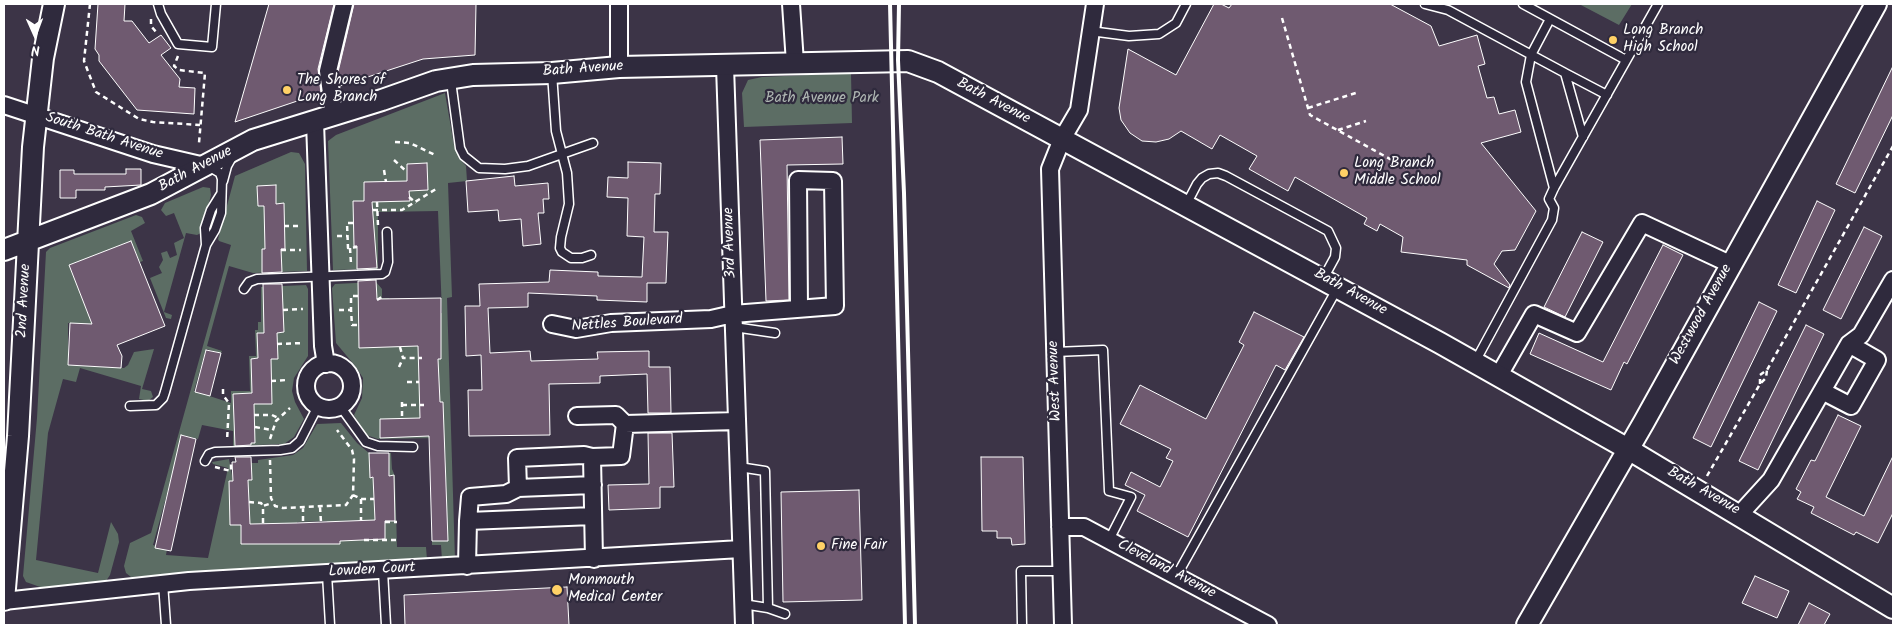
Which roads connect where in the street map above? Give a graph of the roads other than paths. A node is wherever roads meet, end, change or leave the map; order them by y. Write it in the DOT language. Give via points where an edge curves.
graph roads {
  1 [pos="54,4"];
  2 [pos="158,4"];
  3 [pos="216,4"];
  4 [pos="344,4"];
  5 [pos="618,4"];
  6 [pos="791,4"];
  7 [pos="1095,4"];
  8 [pos="1186,4"];
  9 [pos="1424,4"];
  10 [pos="1523,4"];
  11 [pos="1658,4"];
  12 [pos="1876,4"];
  13 [pos="1550,19"];
  14 [pos="1090,31"];
  15 [pos="1531,55"];
  16 [pos="1626,60"];
  17 [pos="795,64"];
  18 [pos="726,66"];
  19 [pos="618,67"];
  20 [pos="552,73"];
  21 [pos="1565,73"];
  22 [pos="450,79"];
  23 [pos="1607,95"];
  24 [pos="4,104"];
  25 [pos="334,115"];
  26 [pos="36,116"];
  27 [pos="314,122"];
  28 [pos="1583,137"];
  29 [pos="1062,139"];
  30 [pos="253,140"];
  31 [pos="593,143"];
  32 [pos="563,152"];
  33 [pos="166,157"];
  34 [pos="206,166"];
  35 [pos="222,185"];
  36 [pos="164,188"];
  37 [pos="1554,188"];
  38 [pos="1186,205"];
  39 [pos="387,232"];
  40 [pos="28,240"];
  41 [pos="4,250"];
  42 [pos="591,254"];
  43 [pos="1730,264"];
  44 [pos="320,278"];
  45 [pos="1893,280"];
  46 [pos="1331,283"];
  47 [pos="244,289"];
  48 [pos="799,308"];
  49 [pos="733,321"];
  50 [pos="552,324"];
  51 [pos="775,333"];
  52 [pos="1849,344"];
  53 [pos="1055,352"];
  54 [pos="1474,363"];
  55 [pos="326,364"];
  56 [pos="1498,376"];
  57 [pos="1822,391"];
  58 [pos="130,406"];
  59 [pos="318,406"];
  60 [pos="340,406"];
  61 [pos="577,416"];
  62 [pos="737,421"];
  63 [pos="625,424"];
  64 [pos="413,447"];
  65 [pos="1628,448"];
  66 [pos="592,458"];
  67 [pos="205,461"];
  68 [pos="738,467"];
  69 [pos="593,485"];
  70 [pos="518,488"];
  71 [pos="1740,514"];
  72 [pos="593,516"];
  73 [pos="468,521"];
  74 [pos="1060,527"];
  75 [pos="1109,540"];
  76 [pos="741,549"];
  77 [pos="594,559"];
  78 [pos="467,566"];
  79 [pos="383,571"];
  80 [pos="1061,571"];
  81 [pos="326,574"];
  82 [pos="1177,574"];
  83 [pos="163,583"];
  84 [pos="4,600"];
  85 [pos="743,604"];
  86 [pos="1892,604"];
  87 [pos="768,608"];
  88 [pos="784,614"];
  89 [pos="166,625"];
  90 [pos="330,625"];
  91 [pos="386,625"];
  92 [pos="744,625"];
  93 [pos="1022,625"];
  94 [pos="1063,625"];
  95 [pos="1268,625"];
  96 [pos="1527,625"];
  1 -- 26 [label="street, 2nd Avenue"];
  2 -- 3 [label="lane" via="178,44 212,47"];
  4 -- 25 [label="street" via="328,71"];
  5 -- 19 [label="street"];
  6 -- 17 [label="street"];
  7 -- 14 [label="street, West Avenue"];
  8 -- 14 [label="lane" via="1176,23 1158,34 1135,36"];
  9 -- 15 [label="lane" via="1448,10"];
  10 -- 13 [label="lane"];
  11 -- 16 [label="lane"];
  12 -- 43 [label="street, Westwood Avenue"];
  13 -- 15 [label="lane"];
  13 -- 16 [label="lane"];
  14 -- 29 [label="street, West Avenue" via="1079,110"];
  15 -- 21 [label="lane"];
  15 -- 37 [label="lane" via="1526,82"];
  16 -- 23 [label="lane"];
  17 -- 18 [label="street, Bath Avenue"];
  17 -- 29 [label="street, Bath Avenue" via="889,60 918,64"];
  18 -- 19 [label="street, Bath Avenue"];
  18 -- 49 [label="street, 3rd Avenue"];
  19 -- 20 [label="street, Bath Avenue"];
  20 -- 22 [label="street, Bath Avenue" via="473,75"];
  20 -- 32 [label="lane" via="556,131"];
  21 -- 23 [label="lane"];
  21 -- 28 [label="lane"];
  22 -- 25 [label="street, Bath Avenue" via="425,84"];
  22 -- 32 [label="lane" via="460,148 472,164 488,170 518,168"];
  23 -- 28 [label="lane"];
  24 -- 26 [label="street, South Bath Avenue"];
  25 -- 27 [label="street, Bath Avenue"];
  26 -- 33 [label="street, South Bath Avenue"];
  26 -- 40 [label="street, 2nd Avenue"];
  27 -- 30 [label="street, Bath Avenue"];
  27 -- 44 [label="street"];
  28 -- 37 [label="lane"];
  29 -- 38 [label="street, Bath Avenue"];
  29 -- 53 [label="street, West Avenue" via="1050,169"];
  30 -- 34 [label="street, Bath Avenue"];
  30 -- 35 [label="lane" via="230,160"];
  31 -- 32 [label="lane"];
  32 -- 42 [label="lane" via="569,204 560,248 572,258"];
  33 -- 34 [label="street, South Bath Avenue"];
  33 -- 36 [label="street" via="175,172"];
  34 -- 35 [label="lane" via="220,173"];
  34 -- 36 [label="street, Bath Avenue"];
  35 -- 58 [label="lane" via="221,212 206,245 163,398 156,405"];
  36 -- 40 [label="street, Bath Avenue"];
  37 -- 54 [label="lane" via="1549,199 1554,208 1552,220"];
  38 -- 46 [label="street, Bath Avenue"];
  38 -- 46 [label="lane" via="1197,184 1209,174 1218,173 1243,185 1328,231 1336,248"];
  39 -- 44 [label="lane" via="386,272"];
  40 -- 41 [label="street, Bath Avenue"];
  40 -- 84 [label="street, 2nd Avenue" via="18,436"];
  43 -- 56 [label="street" via="1642,224 1577,333 1534,314"];
  43 -- 65 [label="street, Westwood Avenue"];
  44 -- 47 [label="lane" via="257,279"];
  44 -- 55 [label="street"];
  45 -- 52 [label="street" via="1861,335"];
  46 -- 54 [label="street, Bath Avenue"];
  46 -- 82 [label="lane"];
  48 -- 48 [label="street, Nettles Boulevard" via="798,180 833,181 835,306"];
  48 -- 49 [label="street, Nettles Boulevard"];
  49 -- 50 [label="street, Nettles Boulevard" via="612,323 576,329"];
  49 -- 51 [label="lane"];
  49 -- 62 [label="street, 3rd Avenue"];
  52 -- 57 [label="street"];
  52 -- 57 [label="street" via="1877,360 1851,406"];
  53 -- 74 [label="street, West Avenue"];
  53 -- 75 [label="lane" via="1103,350 1109,491 1131,497"];
  54 -- 56 [label="street, Bath Avenue"];
  55 -- 59 [label="street" via="313,370 306,383 309,398"];
  55 -- 60 [label="street" via="340,367 350,377 351,392"];
  56 -- 65 [label="street, Bath Avenue"];
  57 -- 71 [label="street" via="1771,480"];
  59 -- 60 [label="street" via="330,409"];
  59 -- 67 [label="lane" via="300,441 292,448 210,454"];
  60 -- 64 [label="lane" via="366,442 378,446"];
  61 -- 63 [label="street" via="616,415"];
  62 -- 63 [label="street"];
  62 -- 68 [label="street, 3rd Avenue"];
  63 -- 66 [label="street" via="622,456"];
  65 -- 71 [label="street, Bath Avenue"];
  65 -- 96 [label="street, Westwood Avenue"];
  66 -- 69 [label="street"];
  66 -- 70 [label="street" via="584,455 518,458"];
  68 -- 76 [label="street, 3rd Avenue"];
  68 -- 87 [label="lane" via="765,472"];
  69 -- 70 [label="street"];
  69 -- 72 [label="street"];
  70 -- 73 [label="street" via="506,494 470,497"];
  71 -- 86 [label="street, Bath Avenue"];
  72 -- 73 [label="street"];
  72 -- 77 [label="street"];
  73 -- 78 [label="street"];
  74 -- 75 [label="street, Cleveland Avenue" via="1084,527"];
  74 -- 80 [label="street, West Avenue"];
  75 -- 82 [label="street, Cleveland Avenue"];
  76 -- 77 [label="street, Lowden Court"];
  76 -- 85 [label="street, 3rd Avenue"];
  77 -- 78 [label="street, Lowden Court"];
  78 -- 79 [label="street, Lowden Court"];
  79 -- 81 [label="street, Lowden Court"];
  79 -- 91 [label="lane"];
  80 -- 93 [label="lane" via="1021,571"];
  80 -- 94 [label="street, West Avenue"];
  81 -- 83 [label="street, Lowden Court"];
  81 -- 90 [label="lane"];
  82 -- 95 [label="street, Cleveland Avenue"];
  83 -- 84 [label="street, Lowden Court"];
  83 -- 89 [label="lane"];
  85 -- 87 [label="lane"];
  85 -- 92 [label="street, 3rd Avenue"];
  87 -- 88 [label="lane"];
}
